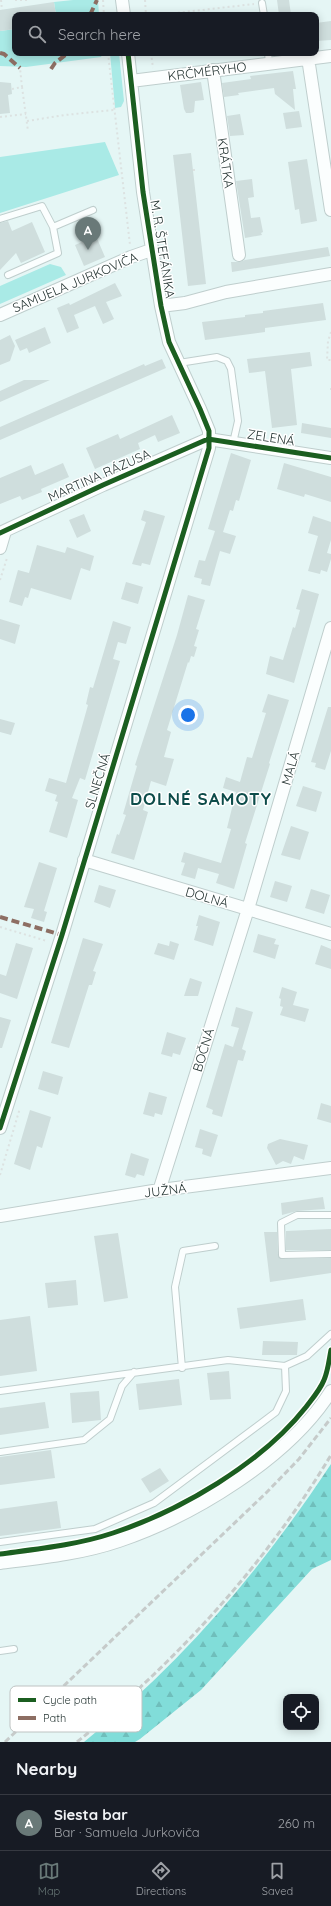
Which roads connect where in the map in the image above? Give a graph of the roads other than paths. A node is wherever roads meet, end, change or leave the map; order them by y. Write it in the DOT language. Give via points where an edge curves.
graph roads {
  1 [pos="122,0"];
  2 [pos="262,3"];
  3 [pos="124,12"];
  4 [pos="264,12"];
  5 [pos="128,56"];
  6 [pos="331,56"];
  7 [pos="269,58"];
  8 [pos="308,58"];
  9 [pos="213,70"];
  10 [pos="131,81"];
  11 [pos="93,210"];
  12 [pos="331,210"];
  13 [pos="0,219"];
  14 [pos="53,226"];
  15 [pos="151,250"];
  16 [pos="239,256"];
  17 [pos="331,274"];
  18 [pos="8,275"];
  19 [pos="161,306"];
  20 [pos="0,315"];
  21 [pos="179,363"];
  22 [pos="208,439"];
  23 [pos="233,443"];
  24 [pos="331,458"];
  25 [pos="3,532"];
  26 [pos="0,548"];
  27 [pos="331,628"];
  28 [pos="84,860"];
  29 [pos="248,909"];
  30 [pos="331,934"];
  31 [pos="0,1128"];
  32 [pos="331,1168"];
  33 [pos="159,1190"];
  34 [pos="331,1215"];
  35 [pos="0,1216"];
  36 [pos="215,1246"];
  37 [pos="331,1254"];
  38 [pos="331,1334"];
  39 [pos="285,1366"];
  40 [pos="182,1368"];
  41 [pos="134,1372"];
  42 [pos="0,1391"];
  43 [pos="331,1391"];
  44 [pos="0,1452"];
  45 [pos="0,1542"];
  46 [pos="0,1563"];
  47 [pos="14,1650"];
  48 [pos="0,1651"];
  1 -- 3 [label="street"];
  2 -- 4 [label="lane"];
  5 -- 10 [label="street, M. R. ŠTEFÁNIKA"];
  6 -- 8 [label="street, KRČMÉRYHO"];
  7 -- 8 [label="street, KRČMÉRYHO"];
  7 -- 9 [label="street, KRČMÉRYHO"];
  8 -- 12 [label="street"];
  9 -- 10 [label="street, KRČMÉRYHO"];
  9 -- 16 [label="street, KRÁTKA"];
  10 -- 15 [label="street, M. R. ŠTEFÁNIKA"];
  11 -- 14 [label="lane"];
  13 -- 14 [label="lane" via="42,206"];
  14 -- 18 [label="lane" via="58,254"];
  15 -- 19 [label="street, M. R. ŠTEFÁNIKA"];
  15 -- 20 [label="street, SAMUELA JURKOVIČA"];
  17 -- 19 [label="street"];
  19 -- 21 [label="street, M. R. ŠTEFÁNIKA" via="169,342"];
  21 -- 22 [label="street, M. R. ŠTEFÁNIKA" via="209,431"];
  21 -- 23 [label="lane" via="217,357 227,361 231,369 238,422"];
  22 -- 23 [label="street, ZELENÁ"];
  22 -- 25 [label="street, MARTINA RÁZUSA"];
  22 -- 28 [label="street, SLNEČNÁ" via="209,448"];
  23 -- 24 [label="street, ZELENÁ"];
  25 -- 26 [label="street"];
  27 -- 29 [label="street, MALÁ"];
  28 -- 29 [label="street, DOLNÁ"];
  28 -- 31 [label="street, SLNEČNÁ"];
  29 -- 30 [label="street, DOLNÁ"];
  29 -- 33 [label="street, BOČNÁ"];
  32 -- 33 [label="street, JUŽNÁ"];
  33 -- 35 [label="street, JUŽNÁ"];
  34 -- 37 [label="lane" via="297,1215 281,1223 282,1256"];
  36 -- 40 [label="lane" via="183,1252 175,1287"];
  38 -- 39 [label="lane" via="307,1356"];
  39 -- 40 [label="lane" via="228,1360"];
  39 -- 45 [label="lane" via="286,1391 276,1412 154,1503 95,1529"];
  40 -- 41 [label="lane"];
  41 -- 42 [label="lane"];
  41 -- 44 [label="lane" via="122,1386 110,1419 84,1440"];
  43 -- 46 [label="street" via="322,1406 279,1450 231,1485 177,1516 119,1541 85,1551"];
  47 -- 48 [label="lane"];
}
